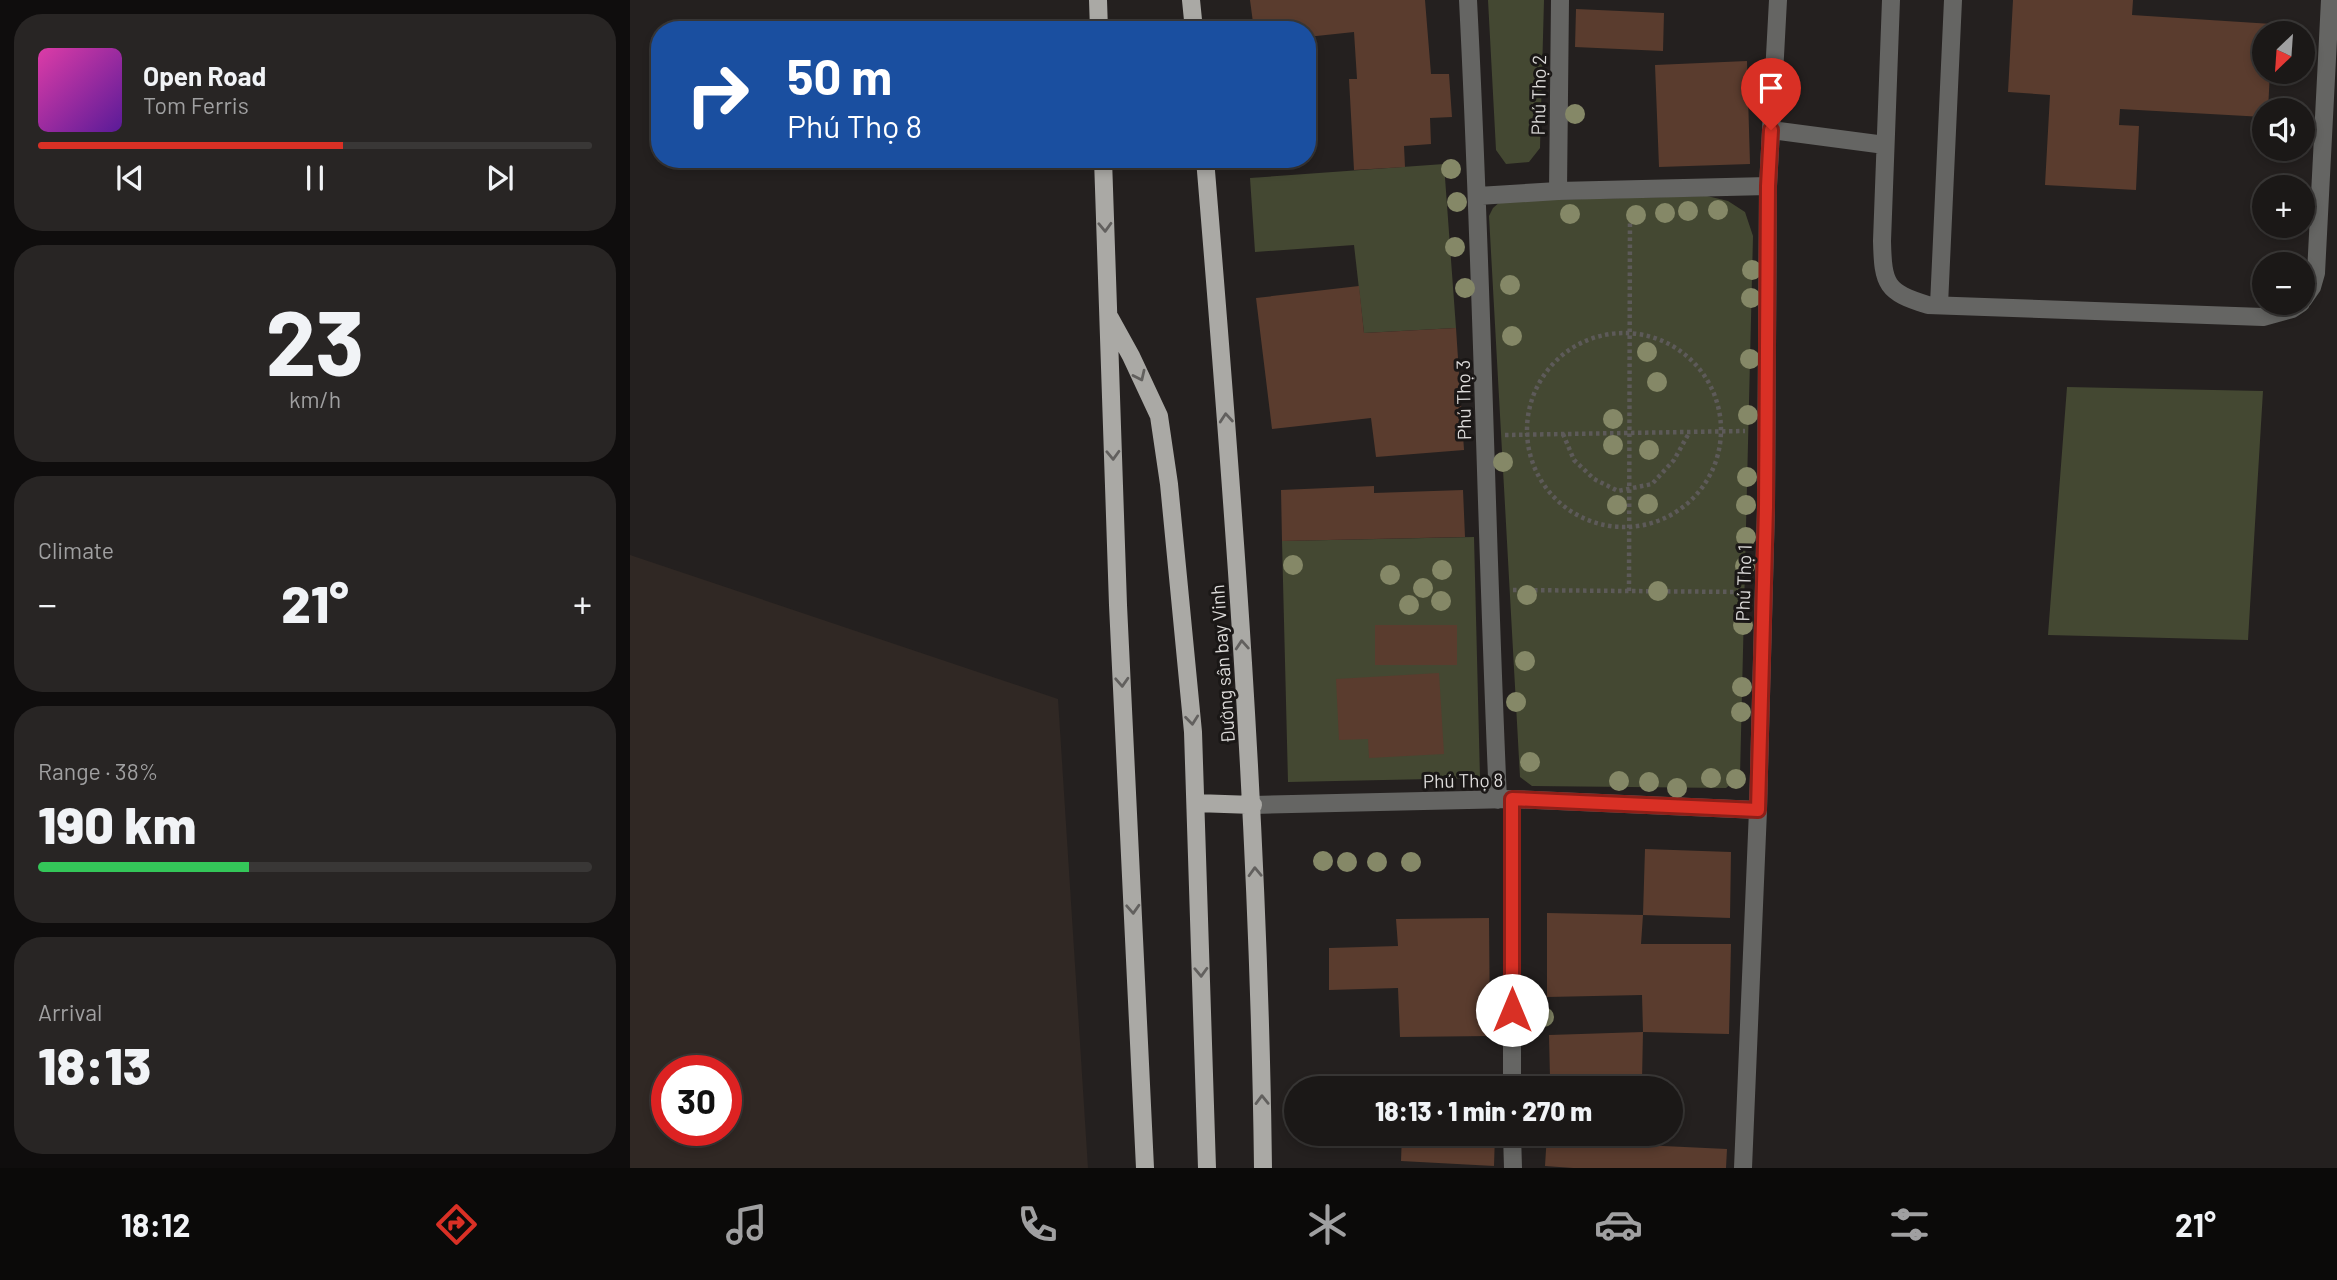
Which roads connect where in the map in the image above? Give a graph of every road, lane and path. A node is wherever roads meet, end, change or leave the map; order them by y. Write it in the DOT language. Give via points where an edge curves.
graph roads {
  1 [pos="1098,0"];
  2 [pos="1191,0"];
  3 [pos="1468,0"];
  4 [pos="1560,0"];
  5 [pos="1778,0"];
  6 [pos="1891,0"];
  7 [pos="1953,0"];
  8 [pos="2330,0"];
  9 [pos="1099,21"];
  10 [pos="1193,21"];
  11 [pos="1771,130"];
  12 [pos="1885,145"];
  13 [pos="1103,168"];
  14 [pos="1206,168"];
  15 [pos="1768,186"];
  16 [pos="1630,189"];
  17 [pos="1558,191"];
  18 [pos="1478,196"];
  19 [pos="2315,276"];
  20 [pos="1939,305"];
  21 [pos="1108,315"];
  22 [pos="2270,315"];
  23 [pos="1630,332"];
  24 [pos="1767,431"];
  25 [pos="1689,432"];
  26 [pos="1563,434"];
  27 [pos="1485,435"];
  28 [pos="1630,490"];
  29 [pos="1629,527"];
  30 [pos="1489,590"];
  31 [pos="1629,591"];
  32 [pos="1764,592"];
  33 [pos="1505,800"];
  34 [pos="1196,803"];
  35 [pos="1253,805"];
  36 [pos="1758,810"];
  37 [pos="1512,1076"];
  38 [pos="1513,1146"];
  39 [pos="1145,1168"];
  40 [pos="1207,1168"];
  41 [pos="1263,1168"];
  42 [pos="1513,1168"];
  43 [pos="1743,1168"];
  1 -- 9 [label="main road"];
  2 -- 10 [label="main road"];
  3 -- 18 [label="street, Phú Thọ 3"];
  4 -- 17 [label="street, Phú Thọ 2"];
  5 -- 11 [label="street, Phú Thọ 1"];
  6 -- 12 [label="street"];
  7 -- 20 [label="street"];
  8 -- 19 [label="street"];
  11 -- 12 [label="street"];
  11 -- 15 [label="street, Phú Thọ 1"];
  12 -- 20 [label="street" via="1884,279 1903,298"];
  13 -- 21 [label="main road, one-way"];
  35 -- 14 [label="main road, Đường sân bay Vinh, one-way"];
  15 -- 16 [label="street"];
  15 -- 24 [label="street, Phú Thọ 1"];
  16 -- 17 [label="street"];
  16 -- 23 [label="path"];
  17 -- 18 [label="street"];
  18 -- 27 [label="street, Phú Thọ 3"];
  20 -- 22 [label="street"];
  21 -- 34 [label="main road, one-way" via="1158,416 1169,484"];
  21 -- 39 [label="main road, one-way"];
  23 -- 28 [label="path"];
  23 -- 29 [label="path" via="1659,339 1685,353 1704,375 1717,401 1722,430 1717,459 1704,486 1684,507 1658,521"];
  23 -- 29 [label="path" via="1598,335 1569,348 1541,379 1531,398 1526,429 1531,460 1545,488 1569,510 1588,519"];
  24 -- 25 [label="path"];
  24 -- 32 [label="street, Phú Thọ 1"];
  25 -- 26 [label="path"];
  25 -- 28 [label="path" via="1674,460 1652,484"];
  26 -- 27 [label="path"];
  26 -- 28 [label="path" via="1574,460 1594,479 1618,491"];
  27 -- 30 [label="street, Phú Thọ 3"];
  28 -- 29 [label="path"];
  29 -- 31 [label="path"];
  30 -- 31 [label="path"];
  30 -- 33 [label="street, Phú Thọ 3"];
  31 -- 32 [label="path"];
  32 -- 36 [label="street, Phú Thọ 1"];
  33 -- 35 [label="street, Phú Thọ 8"];
  33 -- 36 [label="street, Phú Thọ 8"];
  33 -- 37 [label="street, Phú Thọ 3"];
  34 -- 35 [label="main road"];
  34 -- 40 [label="main road, one-way"];
  41 -- 35 [label="main road, Đường sân bay Vinh, one-way"];
  36 -- 43 [label="street, Phú Thọ 1"];
  38 -- 42 [label="street"];
}
